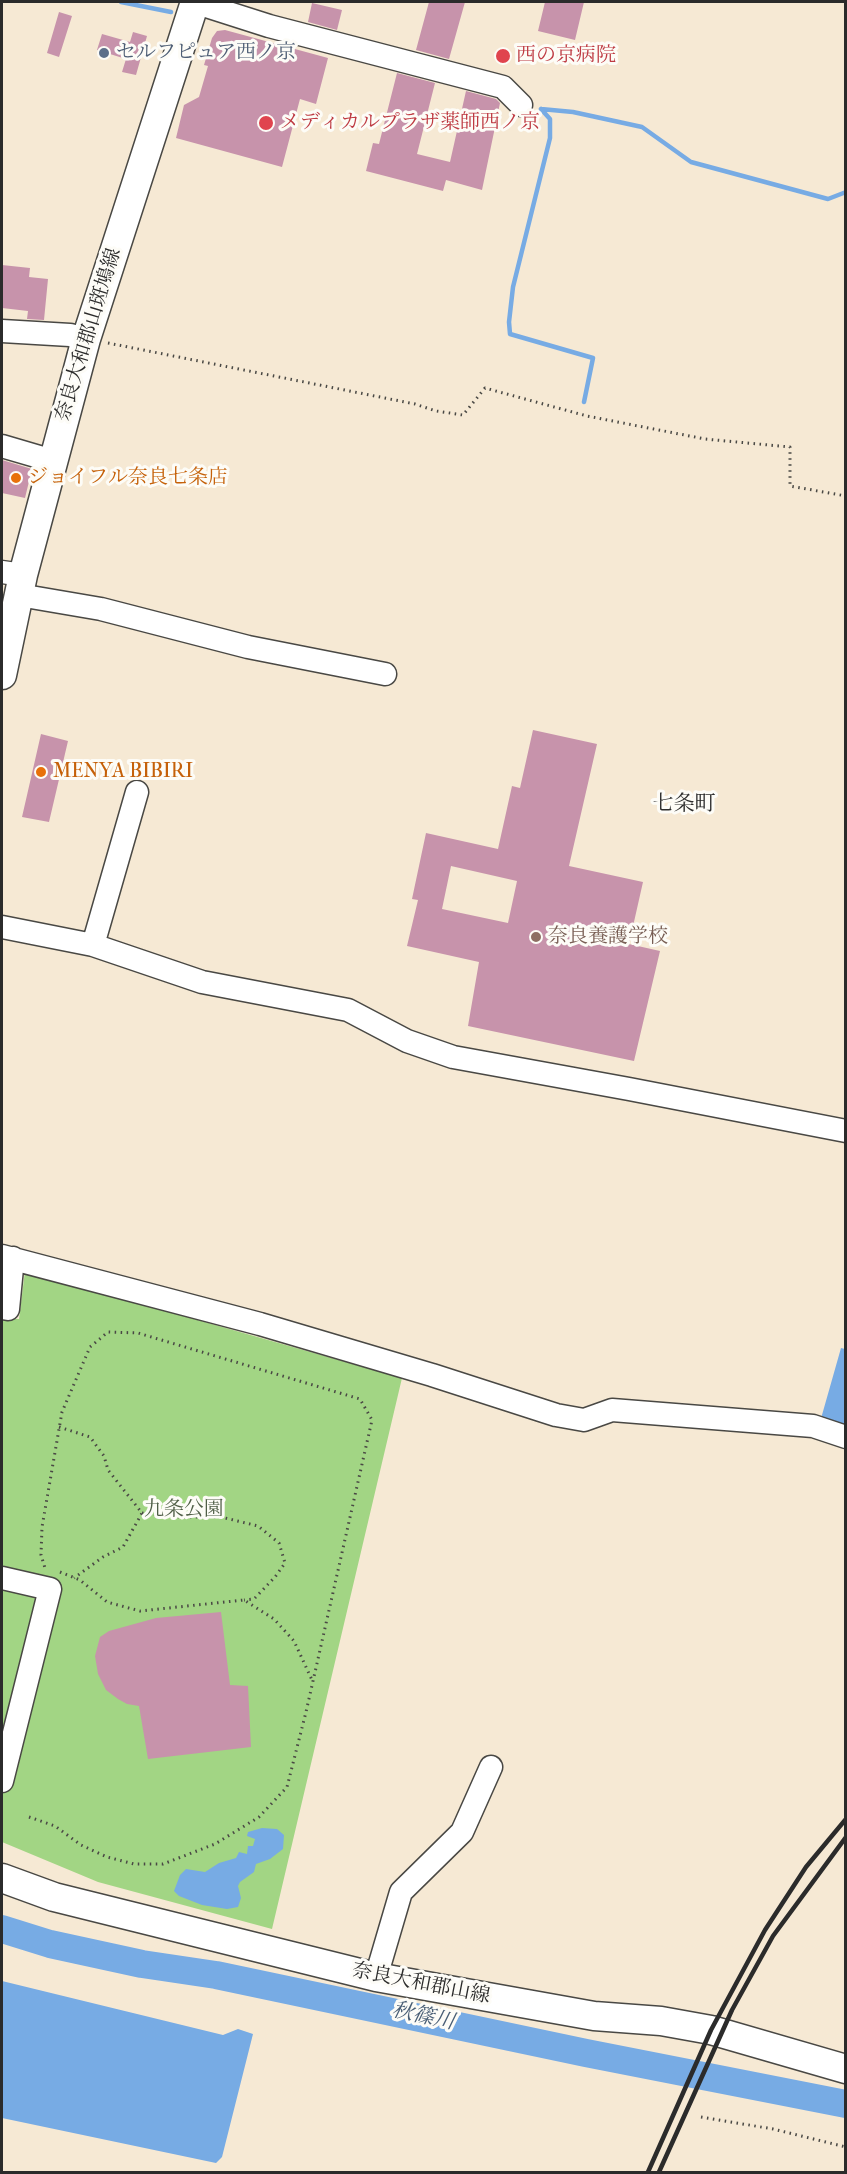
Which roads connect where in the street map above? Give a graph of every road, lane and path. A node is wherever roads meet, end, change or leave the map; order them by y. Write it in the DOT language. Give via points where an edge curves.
graph roads {
  1 [pos="195,2"];
  2 [pos="520,105"];
  3 [pos="2,331"];
  4 [pos="86,339"];
  5 [pos="2,446"];
  6 [pos="52,461"];
  7 [pos="846,496"];
  8 [pos="15,580"];
  9 [pos="385,674"];
  10 [pos="2,675"];
  11 [pos="137,792"];
  12 [pos="2,927"];
  13 [pos="93,945"];
  14 [pos="846,1131"];
  15 [pos="7,1257"];
  16 [pos="2,1308"];
  17 [pos="59,1426"];
  18 [pos="846,1437"];
  19 [pos="142,1513"];
  20 [pos="43,1577"];
  21 [pos="2,1578"];
  22 [pos="74,1578"];
  23 [pos="244,1600"];
  24 [pos="313,1681"];
  25 [pos="491,1767"];
  26 [pos="2,1781"];
  27 [pos="28,1817"];
  28 [pos="2,1878"];
  29 [pos="376,1977"];
  30 [pos="846,2068"];
  31 [pos="700,2117"];
  32 [pos="846,2147"];
  1 -- 2 [label="street" via="269,26 503,87"];
  1 -- 4 [label="main road, 奈良大和郡山斑鳩線"];
  3 -- 4 [label="street"];
  4 -- 6 [label="main road, 奈良大和郡山斑鳩線"];
  4 -- 7 [label="path" via="436,411 463,415 485,388 586,416 705,439 790,447 790,486"];
  5 -- 6 [label="street"];
  6 -- 8 [label="main road, 奈良大和郡山斑鳩線"];
  8 -- 9 [label="street" via="101,609 248,646"];
  8 -- 10 [label="main road, 奈良大和郡山斑鳩線"];
  11 -- 13 [label="street"];
  12 -- 13 [label="street"];
  13 -- 14 [label="street" via="202,981 348,1010 407,1041 453,1057"];
  15 -- 16 [label="street" via="8,1309"];
  15 -- 18 [label="street" via="260,1324 556,1415 584,1420 612,1410 813,1426"];
  17 -- 19 [label="path" via="90,1437 104,1456 108,1470"];
  17 -- 20 [label="path" via="42,1527"];
  17 -- 24 [label="path" via="90,1347 108,1332 138,1333 360,1399 372,1420"];
  19 -- 22 [label="path" via="123,1547"];
  19 -- 23 [label="path" via="220,1516 258,1526 279,1543 285,1563 254,1599"];
  20 -- 21 [label="street"];
  20 -- 22 [label="path"];
  20 -- 26 [label="street" via="50,1588"];
  22 -- 23 [label="path" via="107,1602 140,1611"];
  23 -- 24 [label="path" via="274,1619 294,1641"];
  24 -- 27 [label="path" via="287,1787 259,1817 215,1844 163,1864 134,1864 107,1857 55,1827"];
  25 -- 29 [label="street" via="462,1832 401,1892"];
  28 -- 29 [label="main road, 奈良大和郡山線" via="54,1897"];
  29 -- 30 [label="main road, 奈良大和郡山線" via="594,2016 700,2028"];
  31 -- 32 [label="path"];
}
